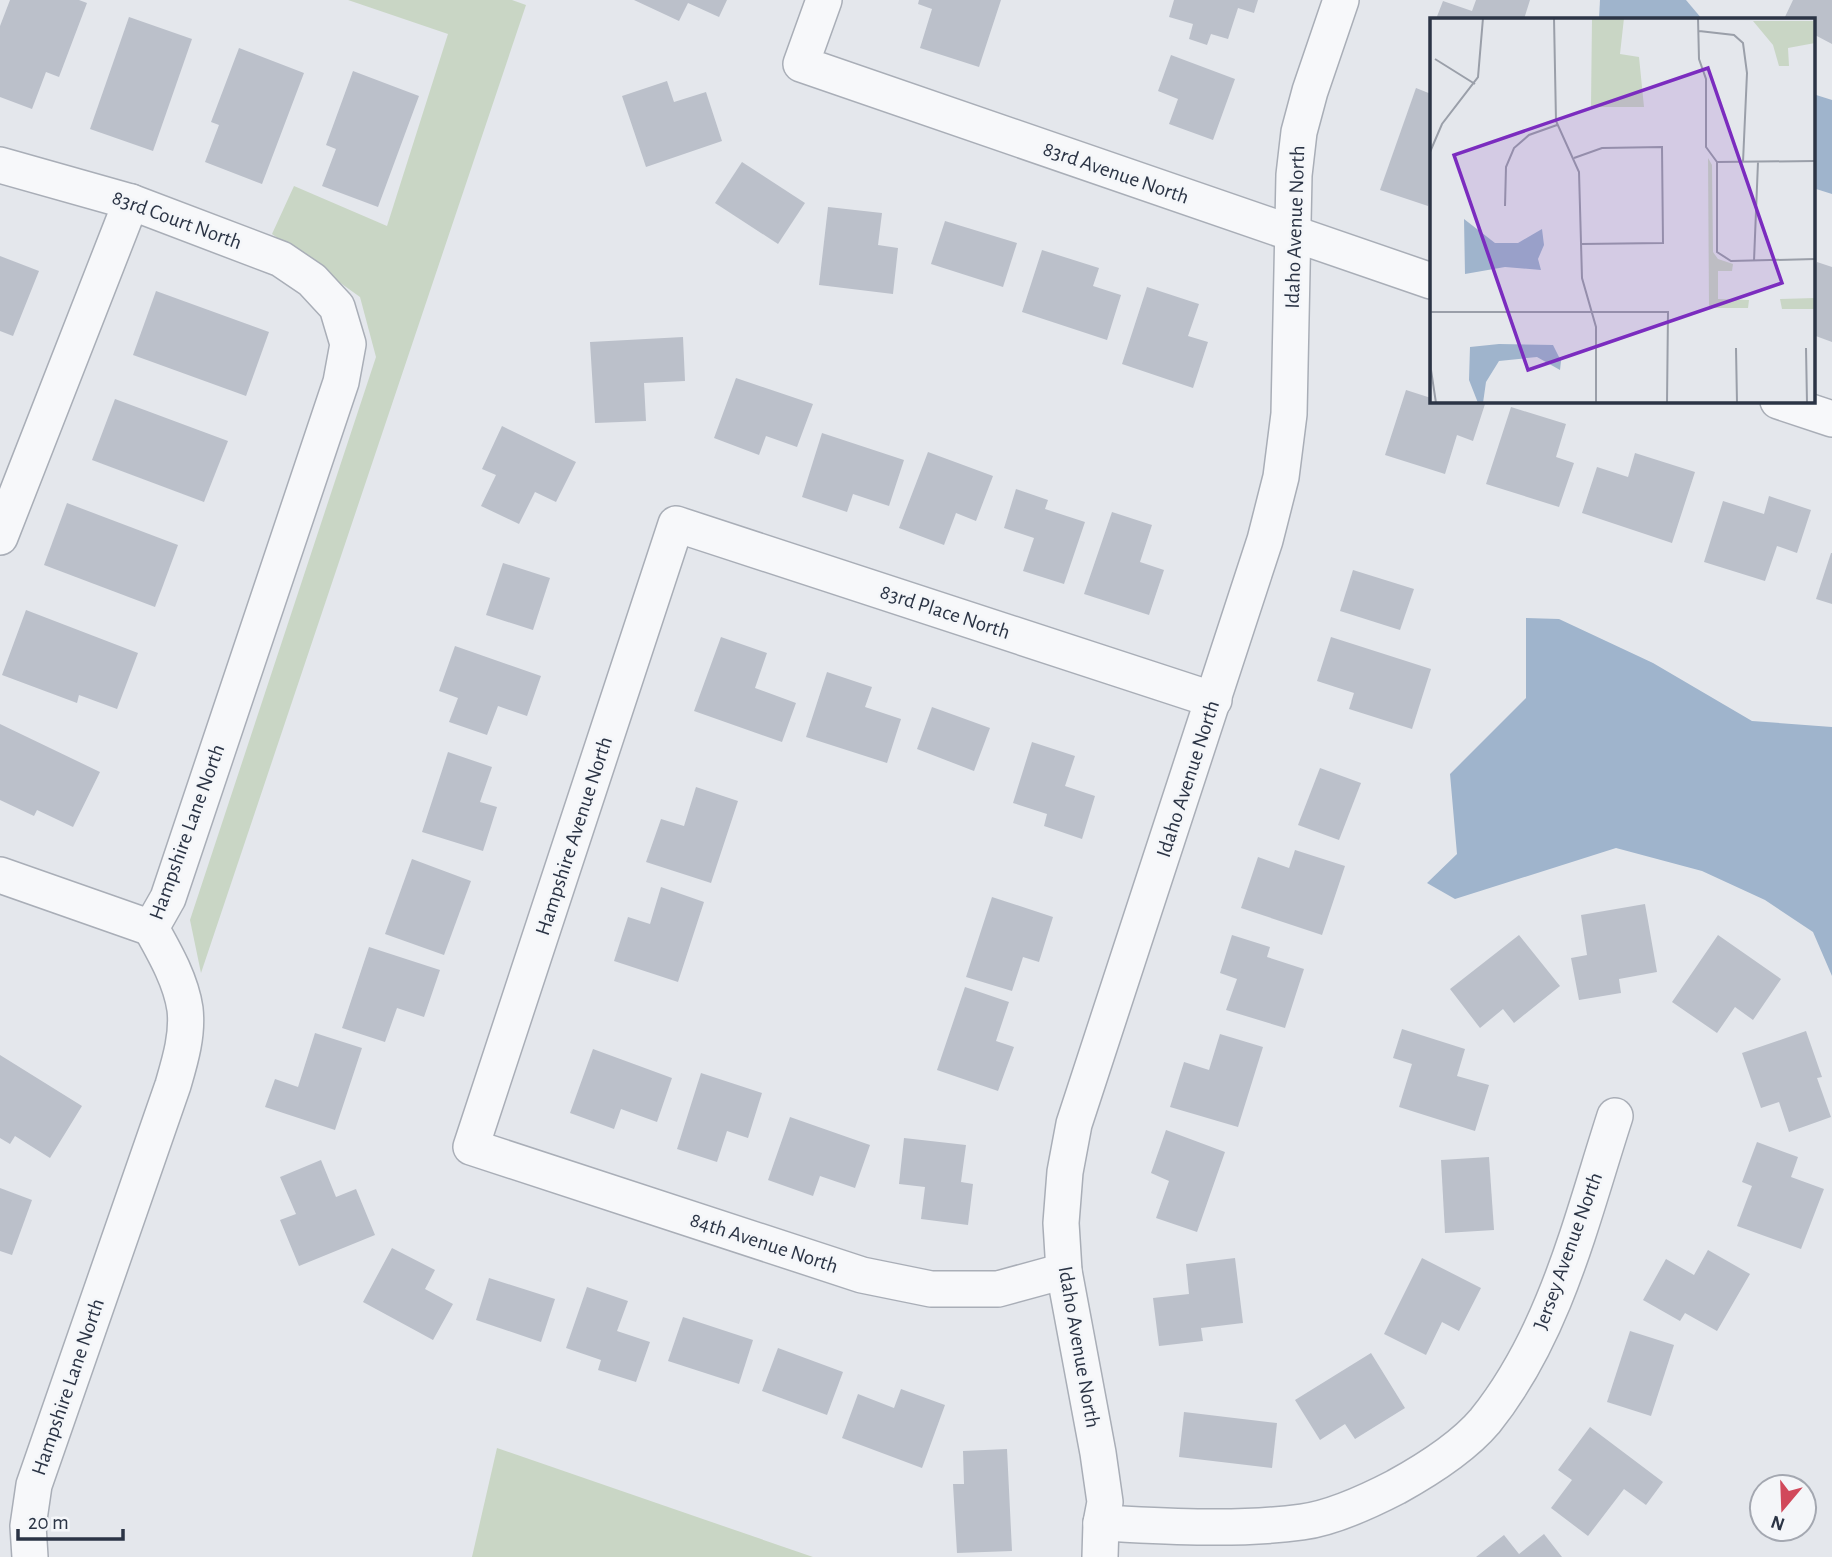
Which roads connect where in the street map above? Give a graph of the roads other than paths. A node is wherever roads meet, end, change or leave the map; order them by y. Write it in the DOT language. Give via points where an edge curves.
graph roads {
  1 [pos="824,0"];
  2 [pos="1341,0"];
  3 [pos="0,165"];
  4 [pos="131,202"];
  5 [pos="1293,234"];
  6 [pos="1430,281"];
  7 [pos="337,307"];
  8 [pos="1781,402"];
  9 [pos="1832,419"];
  10 [pos="676,524"];
  11 [pos="0,537"];
  12 [pos="1214,700"];
  13 [pos="0,875"];
  14 [pos="151,928"];
  15 [pos="1615,1116"];
  16 [pos="471,1147"];
  17 [pos="1064,1271"];
  18 [pos="1101,1523"];
  19 [pos="30,1557"];
  20 [pos="1100,1557"];
  1 -- 5 [label="street, 83rd Avenue North" via="801,64"];
  2 -- 5 [label="street, Idaho Avenue North" via="1299,132"];
  3 -- 4 [label="street, 83rd Court North"];
  4 -- 7 [label="street, 83rd Court North" via="281,259 312,280"];
  4 -- 11 [label="street"];
  5 -- 6 [label="street, 83rd Avenue North"];
  5 -- 12 [label="street, Idaho Avenue North" via="1289,414 1280,477"];
  7 -- 14 [label="street, Hampshire Lane North" via="348,344 341,382 168,898"];
  8 -- 9 [label="street"];
  10 -- 12 [label="street, 83rd Place North"];
  10 -- 16 [label="street, Hampshire Avenue North"];
  12 -- 17 [label="street, Idaho Avenue North" via="1074,1124 1060,1223"];
  13 -- 14 [label="street"];
  14 -- 19 [label="street, Hampshire Lane North" via="185,1010 183,1049 34,1485 28,1526"];
  15 -- 18 [label="street, Jersey Avenue North" via="1553,1305 1522,1368 1483,1423 1431,1468 1369,1501 1306,1522 1236,1529"];
  16 -- 17 [label="street, 84th Avenue North" via="862,1275 931,1289 998,1289"];
  17 -- 18 [label="street, Idaho Avenue North" via="1098,1453 1105,1502"];
  18 -- 20 [label="street, Idaho Avenue North"];
}
